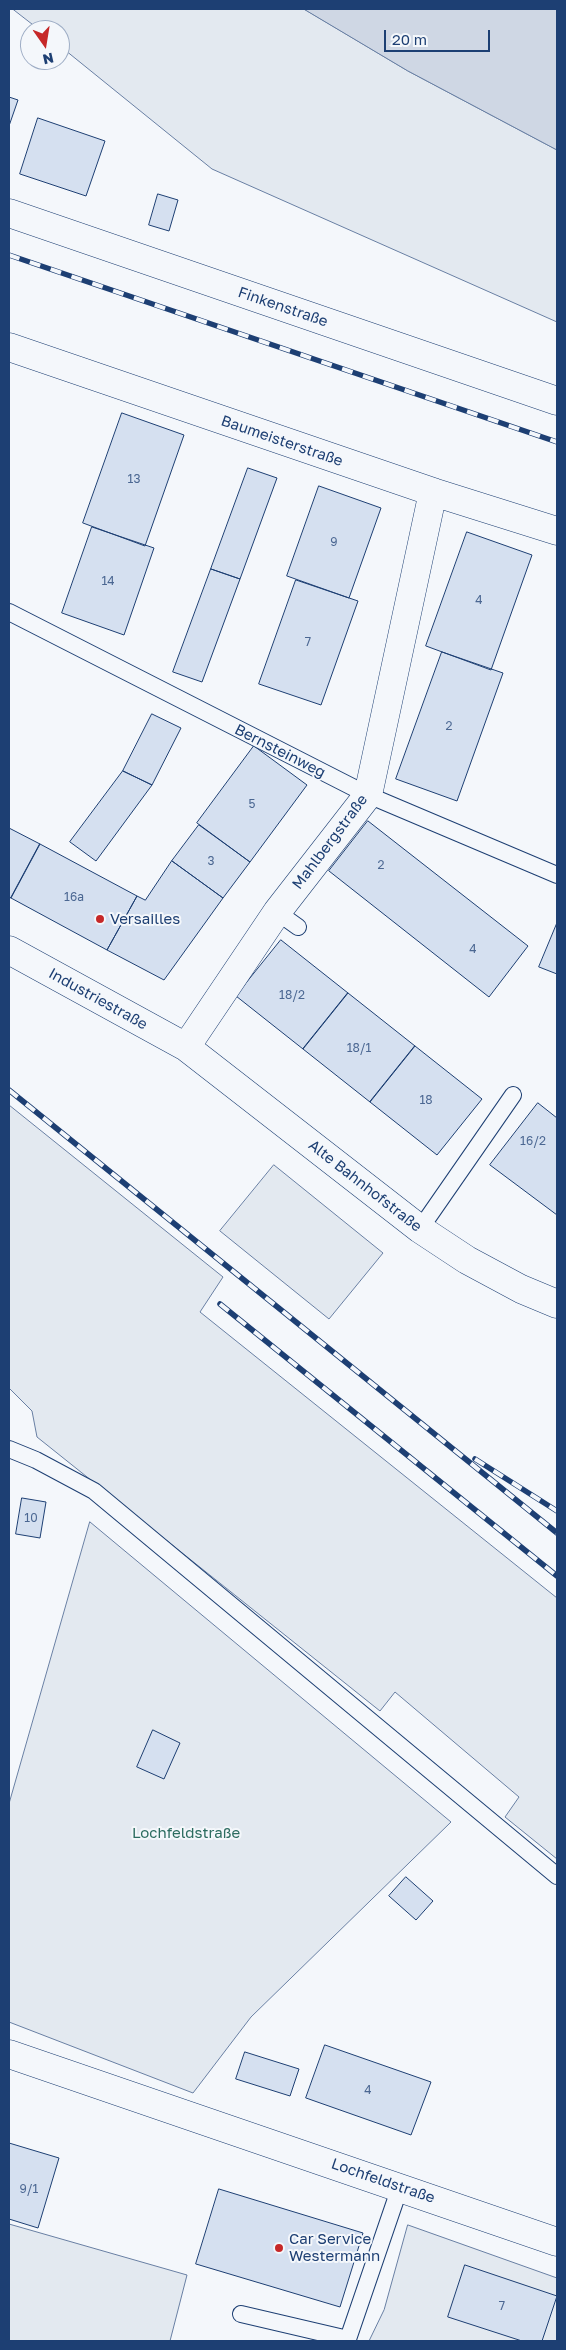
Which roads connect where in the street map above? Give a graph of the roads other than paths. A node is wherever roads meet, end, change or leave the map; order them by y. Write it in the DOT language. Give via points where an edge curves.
graph roads {
  1 [pos="9,213"];
  2 [pos="9,347"];
  3 [pos="557,401"];
  4 [pos="433,492"];
  5 [pos="557,531"];
  6 [pos="9,612"];
  7 [pos="368,796"];
  8 [pos="557,875"];
  9 [pos="9,950"];
  10 [pos="186,1047"];
  11 [pos="513,1095"];
  12 [pos="420,1229"];
  13 [pos="557,1304"];
  14 [pos="9,1449"];
  15 [pos="557,1876"];
  16 [pos="9,2054"];
  17 [pos="400,2187"];
  18 [pos="557,2242"];
  19 [pos="241,2314"];
  1 -- 3 [label="street, Finkenstraße"];
  2 -- 4 [label="street, Baumeisterstraße"];
  4 -- 5 [label="street, Baumeisterstraße"];
  4 -- 7 [label="street, Mahlbergstraße"];
  6 -- 7 [label="lane, Bernsteinweg"];
  7 -- 8 [label="lane, Bernsteinweg"];
  7 -- 10 [label="street, Mahlbergstraße" via="288,919"];
  9 -- 10 [label="street, Industriestraße"];
  10 -- 12 [label="street, Alte Bahnhofstraße"];
  11 -- 12 [label="lane"];
  12 -- 13 [label="street, Alte Bahnhofstraße" via="467,1260"];
  14 -- 15 [label="lane" via="94,1491"];
  16 -- 17 [label="street, Lochfeldstraße"];
  17 -- 18 [label="street, Lochfeldstraße"];
  17 -- 19 [label="lane" via="348,2339"];
}
